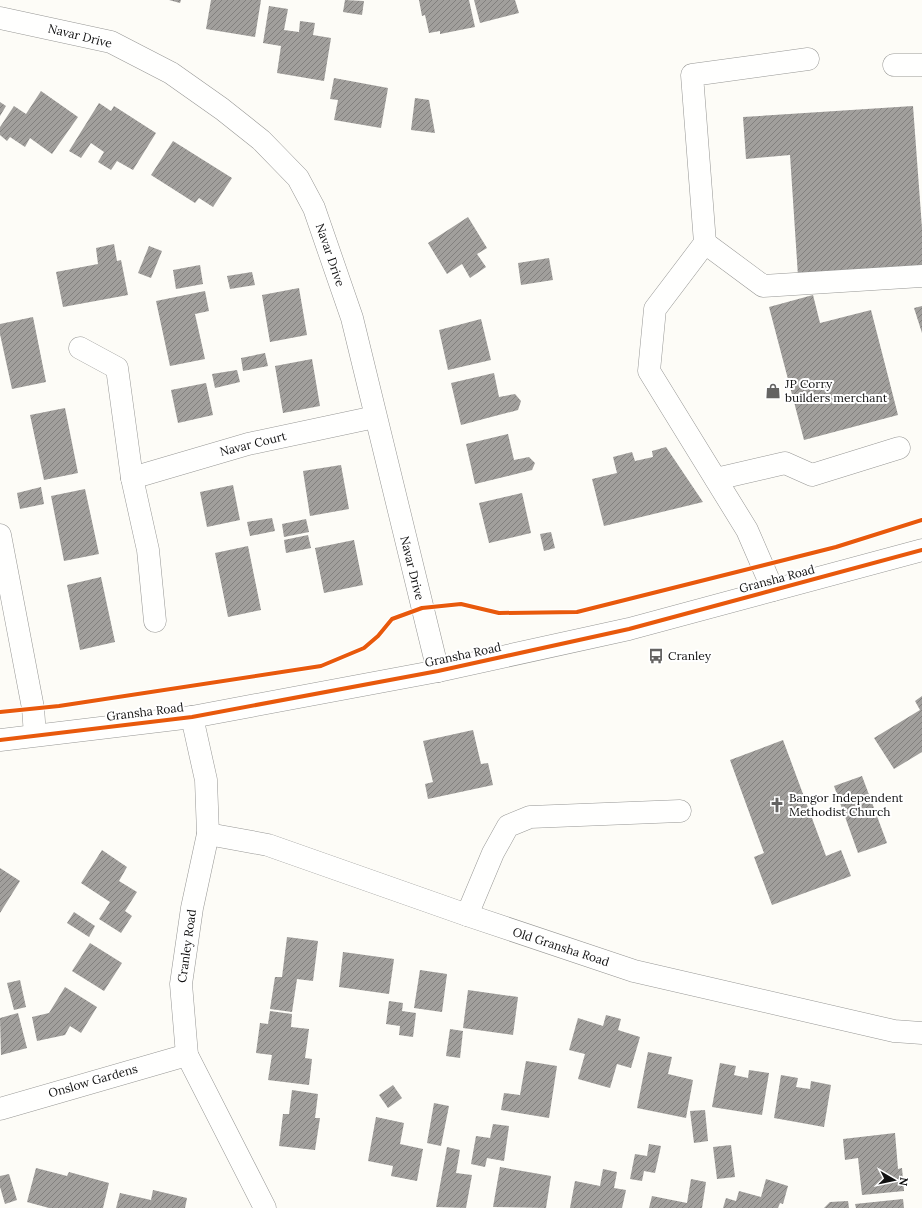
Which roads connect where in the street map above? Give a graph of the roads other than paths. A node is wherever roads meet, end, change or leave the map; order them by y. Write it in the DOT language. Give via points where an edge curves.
graph roads {
  1 [pos="0,18"];
  2 [pos="808,59"];
  3 [pos="894,65"];
  4 [pos="922,65"];
  5 [pos="705,243"];
  6 [pos="922,276"];
  7 [pos="80,348"];
  8 [pos="375,417"];
  9 [pos="899,448"];
  10 [pos="132,478"];
  11 [pos="716,479"];
  12 [pos="0,535"];
  13 [pos="922,550"];
  14 [pos="773,590"];
  15 [pos="155,621"];
  16 [pos="438,672"];
  17 [pos="192,717"];
  18 [pos="35,735"];
  19 [pos="0,740"];
  20 [pos="680,811"];
  21 [pos="208,834"];
  22 [pos="467,915"];
  23 [pos="922,1033"];
  24 [pos="187,1055"];
  25 [pos="0,1109"];
  26 [pos="265,1208"];
  1 -- 8 [label="street, Navar Drive" via="111,42 171,73 261,140 298,178 314,208 352,318"];
  2 -- 5 [label="street" via="692,75"];
  3 -- 4 [label="street"];
  5 -- 6 [label="street" via="763,286"];
  5 -- 11 [label="street" via="655,309 649,371"];
  7 -- 10 [label="street" via="117,368"];
  8 -- 10 [label="street, Navar Court" via="248,444"];
  8 -- 16 [label="street, Navar Drive"];
  9 -- 11 [label="street" via="812,475 785,463"];
  10 -- 15 [label="street" via="148,550"];
  11 -- 14 [label="street" via="747,530"];
  12 -- 18 [label="street"];
  13 -- 14 [label="street, Gransha Road"];
  14 -- 16 [label="street, Gransha Road" via="629,629"];
  16 -- 17 [label="street, Gransha Road"];
  17 -- 18 [label="street, Gransha Road"];
  17 -- 21 [label="street, Cranley Road" via="206,780"];
  18 -- 19 [label="street, Gransha Road"];
  20 -- 22 [label="street" via="530,817 508,826 492,853"];
  21 -- 22 [label="street, Old Gransha Road" via="268,846"];
  21 -- 24 [label="street, Cranley Road" via="192,908 181,984"];
  22 -- 23 [label="street, Old Gransha Road" via="634,971 894,1031"];
  24 -- 25 [label="street, Onslow Gardens"];
  24 -- 26 [label="street, Cranley Road"];
}
